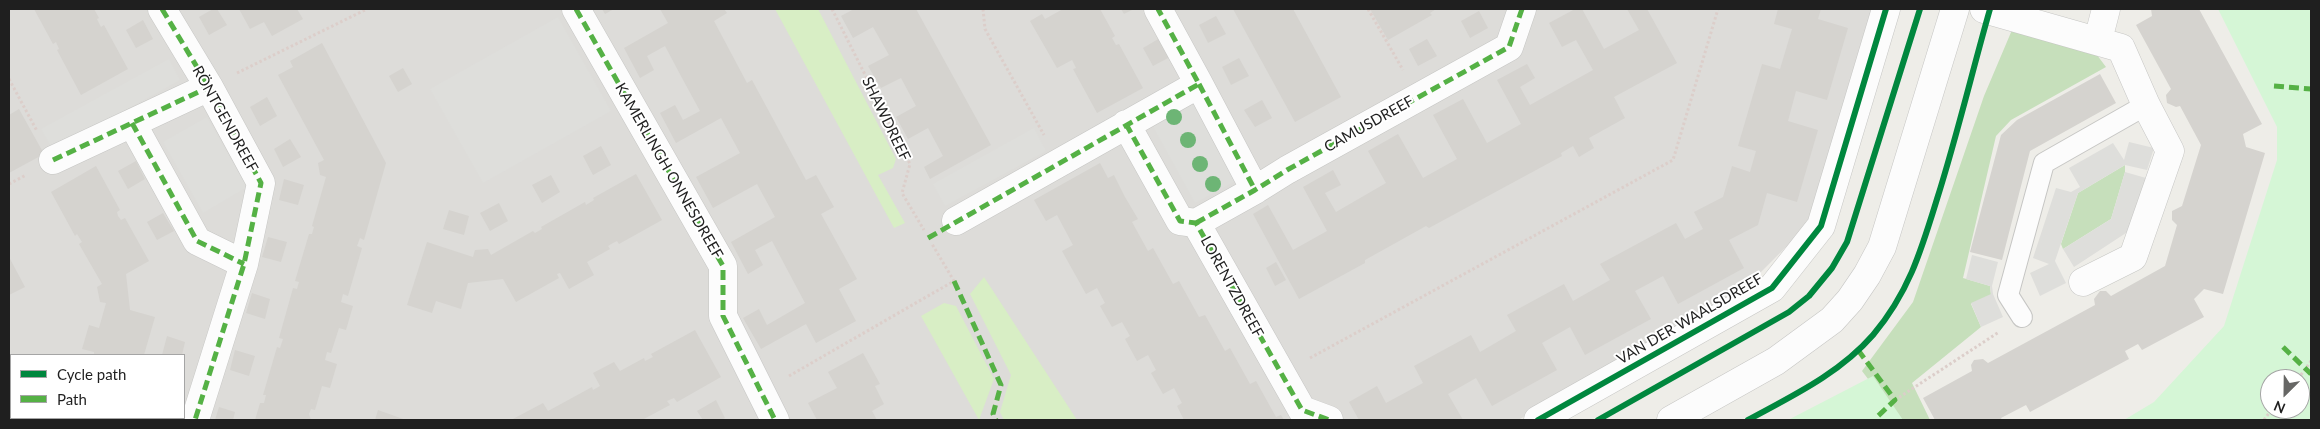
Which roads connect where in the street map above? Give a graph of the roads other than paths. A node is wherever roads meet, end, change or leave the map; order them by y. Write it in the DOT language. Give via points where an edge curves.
graph roads {
  1 [pos="162,9"];
  2 [pos="576,9"];
  3 [pos="1158,9"];
  4 [pos="1522,9"];
  5 [pos="1886,9"];
  6 [pos="1955,9"];
  7 [pos="1984,9"];
  8 [pos="2106,9"];
  9 [pos="2098,40"];
  10 [pos="1199,84"];
  11 [pos="209,87"];
  12 [pos="2146,105"];
  13 [pos="132,123"];
  14 [pos="1126,124"];
  15 [pos="53,160"];
  16 [pos="1255,190"];
  17 [pos="956,221"];
  18 [pos="1196,223"];
  19 [pos="244,264"];
  20 [pos="2083,282"];
  21 [pos="2022,317"];
  22 [pos="768,412"];
  23 [pos="196,420"];
  24 [pos="1329,420"];
  25 [pos="1538,420"];
  26 [pos="1671,420"];
  1 -- 11 [label="street, RÖNTGENDREEF"];
  2 -- 22 [label="street, KAMERLINGH ONNESDREEF" via="723,266 723,316"];
  3 -- 10 [label="street"];
  4 -- 16 [label="street, CAMUSDREEF" via="1509,47"];
  5 -- 25 [label="street, VAN DER WAALSDREEF" via="1821,226 1772,288"];
  6 -- 26 [label="street" via="1882,247 1850,300 1832,320 1776,361"];
  7 -- 9 [label="street"];
  8 -- 9 [label="street"];
  9 -- 12 [label="street" via="2122,48"];
  10 -- 14 [label="street"];
  10 -- 16 [label="street"];
  11 -- 13 [label="street"];
  11 -- 19 [label="street, RÖNTGENDREEF" via="261,183"];
  12 -- 20 [label="street" via="2170,151 2133,257"];
  12 -- 21 [label="lane" via="2044,163 2008,295"];
  13 -- 15 [label="street"];
  13 -- 19 [label="street" via="197,241"];
  14 -- 17 [label="street"];
  14 -- 18 [label="street, LORENTZDREEF" via="1180,221"];
  16 -- 18 [label="street, CAMUSDREEF"];
  18 -- 24 [label="street, LORENTZDREEF" via="1302,410"];
  19 -- 23 [label="street, RÖNTGENDREEF"];
}
